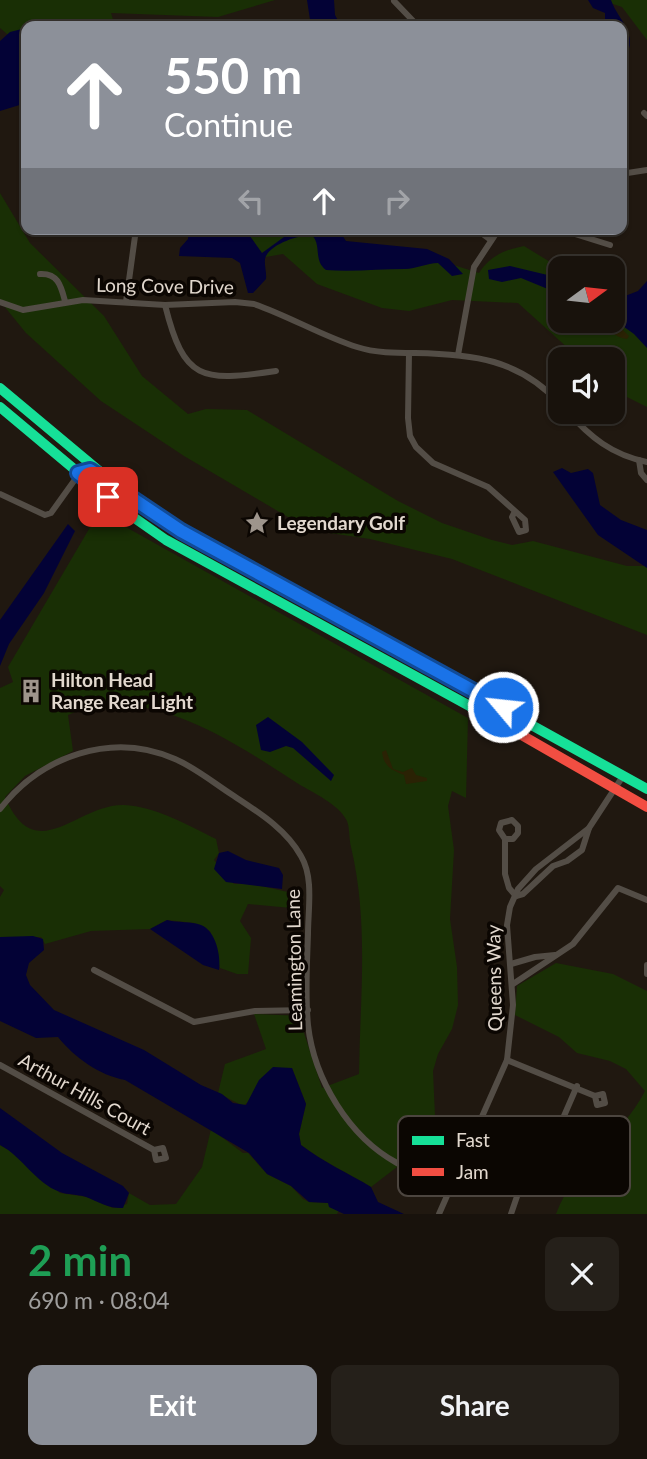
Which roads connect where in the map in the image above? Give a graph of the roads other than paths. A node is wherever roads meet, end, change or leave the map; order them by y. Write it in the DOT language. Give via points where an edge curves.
graph roads {
  1 [pos="394,1"];
  2 [pos="413,21"];
  3 [pos="647,170"];
  4 [pos="627,173"];
  5 [pos="135,235"];
  6 [pos="484,235"];
  7 [pos="495,235"];
  8 [pos="578,235"];
  9 [pos="491,240"];
  10 [pos="610,245"];
  11 [pos="40,274"];
  12 [pos="65,301"];
  13 [pos="0,302"];
  14 [pos="126,302"];
  15 [pos="164,305"];
  16 [pos="409,353"];
  17 [pos="458,355"];
  18 [pos="276,371"];
  19 [pos="0,388"];
  20 [pos="548,390"];
  21 [pos="0,407"];
  22 [pos="580,424"];
  23 [pos="89,460"];
  24 [pos="639,460"];
  25 [pos="647,462"];
  26 [pos="78,473"];
  27 [pos="647,480"];
  28 [pos="0,494"];
  29 [pos="137,501"];
  30 [pos="514,513"];
  31 [pos="242,581"];
  32 [pos="316,604"];
  33 [pos="624,776"];
  34 [pos="615,789"];
  35 [pos="647,789"];
  36 [pos="647,807"];
  37 [pos="0,809"];
  38 [pos="589,828"];
  39 [pos="505,839"];
  40 [pos="516,896"];
  41 [pos="647,900"];
  42 [pos="555,956"];
  43 [pos="511,964"];
  44 [pos="647,965"];
  45 [pos="94,970"];
  46 [pos="647,974"];
  47 [pos="513,984"];
  48 [pos="307,1010"];
  49 [pos="507,1060"];
  50 [pos="0,1065"];
  51 [pos="577,1086"];
  52 [pos="595,1096"];
  53 [pos="482,1116"];
  54 [pos="564,1116"];
  55 [pos="154,1150"];
  56 [pos="398,1163"];
  57 [pos="447,1196"];
  58 [pos="517,1196"];
  59 [pos="439,1214"];
  60 [pos="511,1214"];
  1 -- 2 [label="street"];
  3 -- 4 [label="street"];
  5 -- 14 [label="street"];
  6 -- 9 [label="street"];
  7 -- 9 [label="street"];
  8 -- 10 [label="street"];
  9 -- 17 [label="street" via="474,267"];
  11 -- 12 [label="street" via="59,281"];
  12 -- 13 [label="street, Long Cove Drive" via="37,310 12,309"];
  12 -- 14 [label="street, Long Cove Drive"];
  14 -- 15 [label="street, Long Cove Drive"];
  15 -- 16 [label="street, Long Cove Drive" via="254,304 356,347"];
  15 -- 18 [label="street" via="178,352 194,369 213,374"];
  16 -- 17 [label="street, Long Cove Drive"];
  16 -- 30 [label="street" via="408,418 416,447 433,463 488,487"];
  17 -- 20 [label="street, Long Cove Drive" via="480,356 514,367"];
  19 -- 23 [label="highway"];
  21 -- 26 [label="highway"];
  22 -- 24 [label="street" via="603,446"];
  23 -- 26 [label="street"];
  23 -- 29 [label="highway"];
  24 -- 25 [label="street"];
  24 -- 27 [label="street"];
  26 -- 28 [label="street" via="45,515"];
  26 -- 29 [label="highway" via="90,470"];
  26 -- 31 [label="highway" via="144,525"];
  29 -- 32 [label="highway" via="181,531"];
  31 -- 32 [label="highway" via="307,606"];
  31 -- 34 [label="highway"];
  32 -- 33 [label="highway"];
  33 -- 34 [label="street, Queens Way"];
  33 -- 35 [label="highway"];
  34 -- 36 [label="highway"];
  34 -- 38 [label="street, Queens Way"];
  37 -- 48 [label="street, Leamington Lane" via="28,779 56,760 116,748 140,748 175,759 206,778 266,818 302,858 309,883"];
  38 -- 40 [label="street, Queens Way" via="537,869"];
  38 -- 40 [label="street, Queens Way" via="582,850"];
  39 -- 40 [label="street" via="505,874"];
  40 -- 43 [label="street, Queens Way" via="507,925"];
  41 -- 42 [label="street" via="618,888 573,944"];
  42 -- 43 [label="street"];
  42 -- 47 [label="street"];
  43 -- 47 [label="street, Queens Way"];
  44 -- 46 [label="street"];
  45 -- 48 [label="street" via="194,1022 255,1011"];
  47 -- 49 [label="street, Queens Way"];
  48 -- 56 [label="street, Leamington Lane" via="317,1062 328,1088 358,1133"];
  49 -- 51 [label="street"];
  49 -- 53 [label="street, Queens Way"];
  50 -- 55 [label="street, Arthur Hills Court"];
  51 -- 52 [label="street"];
  51 -- 54 [label="street"];
  57 -- 59 [label="street, Queens Way"];
  58 -- 60 [label="street"];
}
